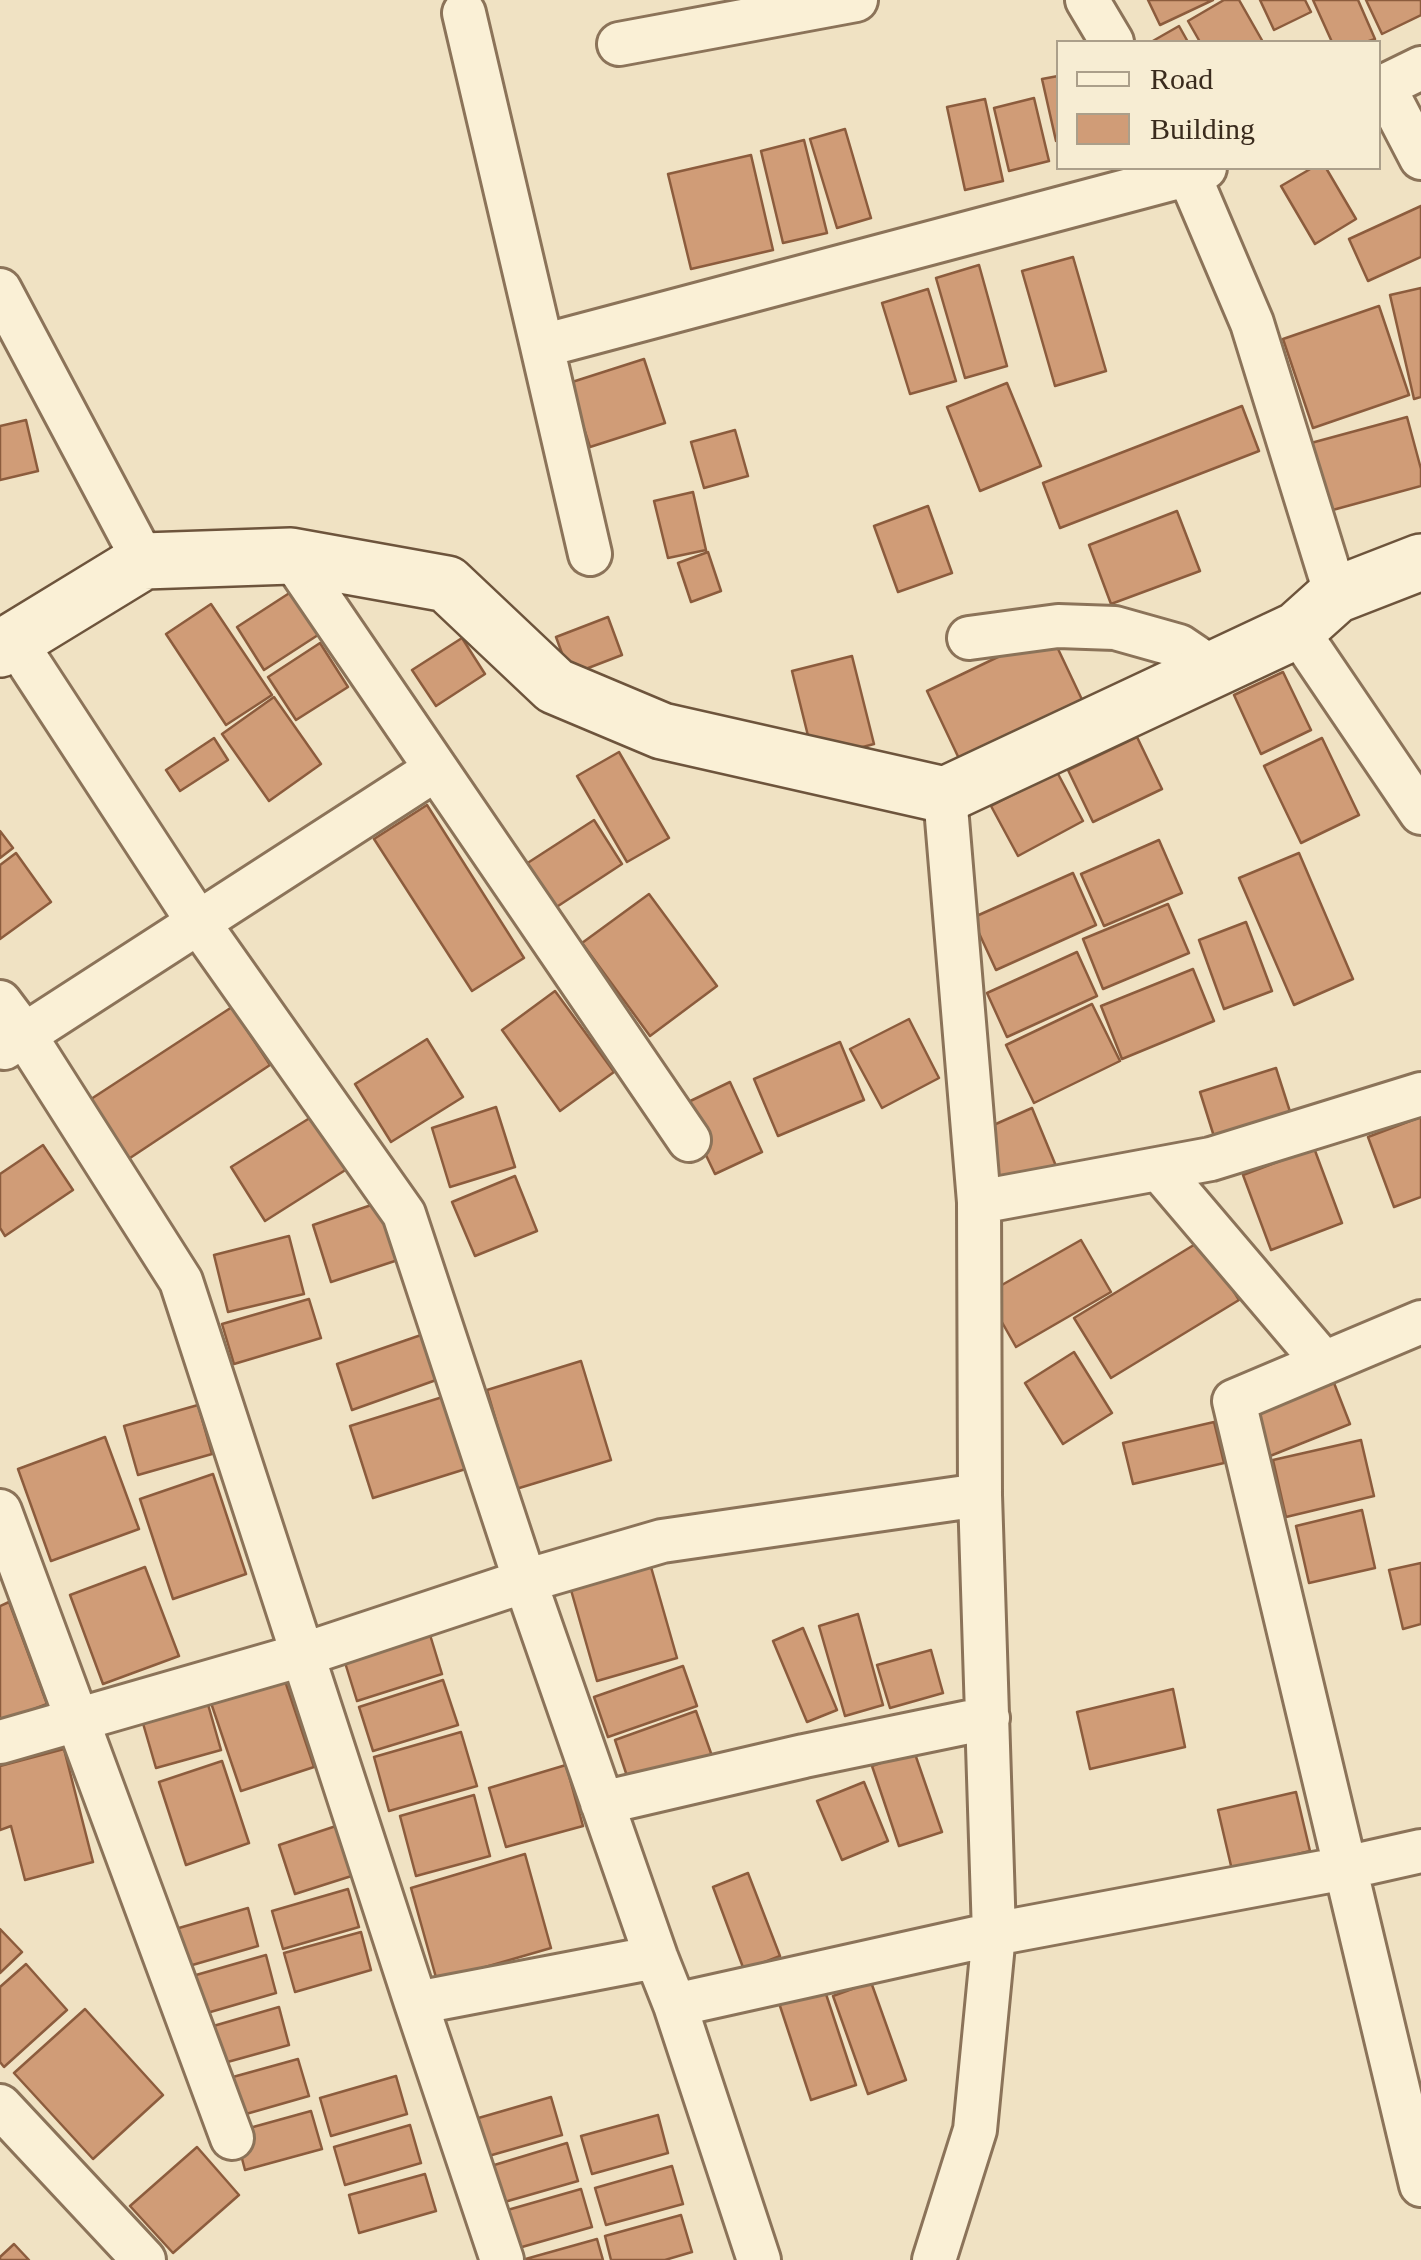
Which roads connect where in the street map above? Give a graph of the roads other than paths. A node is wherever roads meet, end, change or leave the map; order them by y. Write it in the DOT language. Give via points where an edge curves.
graph roads {
  1 [pos="856,0"];
  2 [pos="1087,0"];
  3 [pos="464,13"];
  4 [pos="1111,40"];
  5 [pos="618,44"];
  6 [pos="1395,81"];
  7 [pos="1421,158"];
  8 [pos="1194,170"];
  9 [pos="4,306"];
  10 [pos="542,346"];
  11 [pos="590,554"];
  12 [pos="291,556"];
  13 [pos="144,561"];
  14 [pos="1421,562"];
  15 [pos="1317,612"];
  16 [pos="969,638"];
  17 [pos="7,644"];
  18 [pos="1214,669"];
  19 [pos="436,769"];
  20 [pos="946,794"];
  21 [pos="1421,813"];
  22 [pos="198,922"];
  23 [pos="8,1029"];
  24 [pos="1421,1094"];
  25 [pos="689,1140"];
  26 [pos="1159,1169"];
  27 [pos="979,1202"];
  28 [pos="1421,1322"];
  29 [pos="1324,1363"];
  30 [pos="980,1494"];
  31 [pos="0,1511"];
  32 [pos="526,1580"];
  33 [pos="302,1655"];
  34 [pos="988,1718"];
  35 [pos="75,1719"];
  36 [pos="0,1742"];
  37 [pos="602,1803"];
  38 [pos="1421,1851"];
  39 [pos="1345,1868"];
  40 [pos="994,1934"];
  41 [pos="656,1957"];
  42 [pos="416,2003"];
  43 [pos="675,2005"];
  44 [pos="0,2106"];
  45 [pos="232,2138"];
  46 [pos="1421,2185"];
  47 [pos="143,2260"];
  48 [pos="502,2260"];
  49 [pos="759,2260"];
  50 [pos="934,2260"];
  1 -- 5 [label="street"];
  2 -- 4 [label="street"];
  3 -- 10 [label="street"];
  6 -- 7 [label="street"];
  8 -- 10 [label="street"];
  8 -- 15 [label="street" via="1252,323"];
  9 -- 13 [label="street"];
  10 -- 11 [label="street"];
  12 -- 13 [label="street"];
  12 -- 19 [label="street"];
  12 -- 20 [label="street" via="447,584 555,686 662,732"];
  13 -- 17 [label="street"];
  14 -- 15 [label="street"];
  15 -- 18 [label="street"];
  15 -- 21 [label="street"];
  16 -- 18 [label="street" via="1058,626 1114,628 1179,646"];
  17 -- 22 [label="street"];
  18 -- 20 [label="street"];
  19 -- 22 [label="street"];
  19 -- 25 [label="street"];
  20 -- 27 [label="street"];
  22 -- 23 [label="street"];
  22 -- 32 [label="street" via="404,1214"];
  23 -- 33 [label="street" via="181,1281"];
  24 -- 26 [label="street"];
  26 -- 27 [label="street"];
  26 -- 29 [label="street"];
  27 -- 30 [label="street"];
  28 -- 29 [label="street"];
  29 -- 39 [label="street" via="1234,1401"];
  30 -- 32 [label="street" via="662,1541"];
  30 -- 34 [label="street"];
  31 -- 35 [label="street"];
  32 -- 33 [label="street"];
  32 -- 37 [label="street"];
  33 -- 35 [label="street"];
  33 -- 42 [label="street"];
  34 -- 37 [label="street"];
  34 -- 40 [label="street"];
  35 -- 36 [label="street"];
  35 -- 45 [label="street"];
  37 -- 41 [label="street"];
  38 -- 39 [label="street"];
  39 -- 40 [label="street"];
  39 -- 46 [label="street"];
  40 -- 43 [label="street"];
  40 -- 50 [label="street" via="974,2130"];
  41 -- 42 [label="street"];
  41 -- 43 [label="street"];
  42 -- 48 [label="street"];
  43 -- 49 [label="street"];
  44 -- 47 [label="street"];
}
